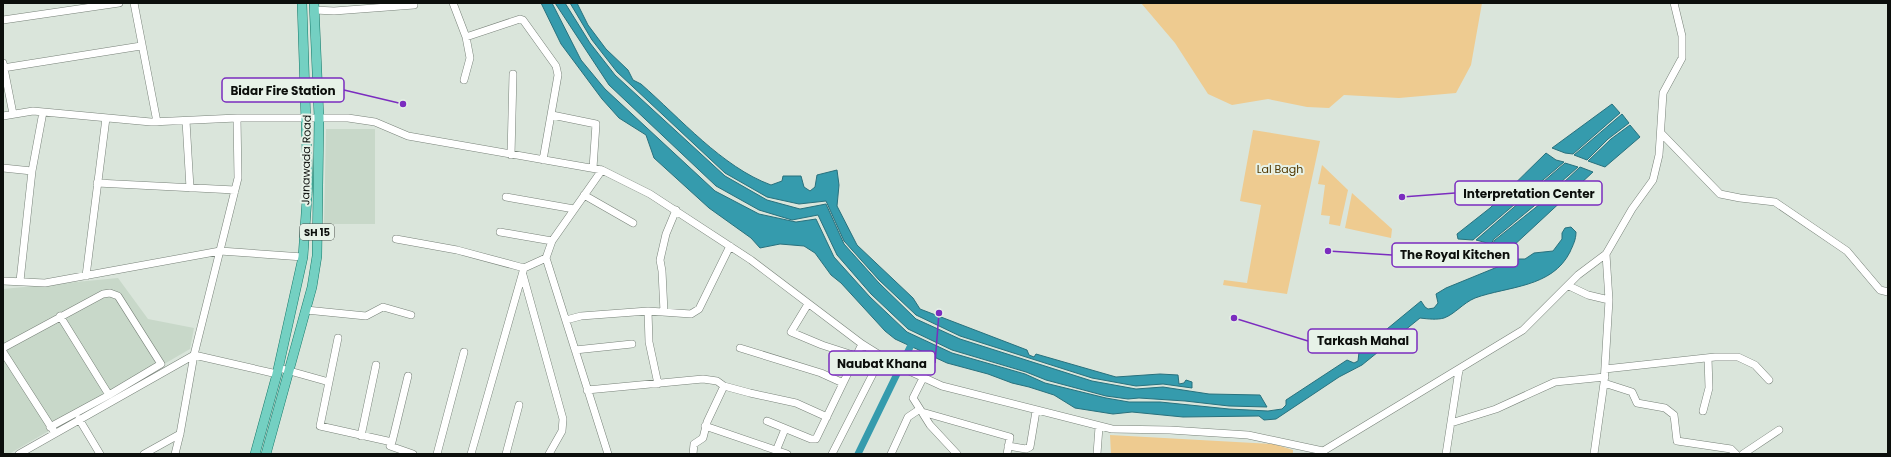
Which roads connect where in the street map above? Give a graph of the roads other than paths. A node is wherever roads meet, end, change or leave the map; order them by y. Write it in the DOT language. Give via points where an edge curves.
graph roads {
  1 [pos="119,3"];
  2 [pos="134,3"];
  3 [pos="302,3"];
  4 [pos="453,3"];
  5 [pos="1674,3"];
  6 [pos="414,4"];
  7 [pos="314,6"];
  8 [pos="3,20"];
  9 [pos="466,37"];
  10 [pos="141,46"];
  11 [pos="3,67"];
  12 [pos="513,74"];
  13 [pos="464,80"];
  14 [pos="43,112"];
  15 [pos="13,114"];
  16 [pos="552,115"];
  17 [pos="3,116"];
  18 [pos="106,118"];
  19 [pos="237,118"];
  20 [pos="306,118"];
  21 [pos="319,118"];
  22 [pos="186,121"];
  23 [pos="157,122"];
  24 [pos="1661,133"];
  25 [pos="511,155"];
  26 [pos="543,160"];
  27 [pos="3,168"];
  28 [pos="593,168"];
  29 [pos="602,170"];
  30 [pos="32,171"];
  31 [pos="97,183"];
  32 [pos="190,188"];
  33 [pos="235,190"];
  34 [pos="584,195"];
  35 [pos="506,197"];
  36 [pos="574,209"];
  37 [pos="676,210"];
  38 [pos="633,223"];
  39 [pos="500,232"];
  40 [pos="396,239"];
  41 [pos="552,241"];
  42 [pos="730,246"];
  43 [pos="220,251"];
  44 [pos="1606,254"];
  45 [pos="303,257"];
  46 [pos="546,258"];
  47 [pos="524,271"];
  48 [pos="86,276"];
  49 [pos="20,281"];
  50 [pos="3,282"];
  51 [pos="1569,286"];
  52 [pos="1888,292"];
  53 [pos="1609,300"];
  54 [pos="808,304"];
  55 [pos="306,310"];
  56 [pos="648,311"];
  57 [pos="664,312"];
  58 [pos="410,315"];
  59 [pos="60,316"];
  60 [pos="566,320"];
  61 [pos="338,338"];
  62 [pos="632,344"];
  63 [pos="862,344"];
  64 [pos="3,348"];
  65 [pos="740,348"];
  66 [pos="575,350"];
  67 [pos="3,352"];
  68 [pos="464,352"];
  69 [pos="194,356"];
  70 [pos="856,356"];
  71 [pos="882,356"];
  72 [pos="1708,358"];
  73 [pos="376,365"];
  74 [pos="1459,370"];
  75 [pos="278,371"];
  76 [pos="290,371"];
  77 [pos="408,376"];
  78 [pos="921,376"];
  79 [pos="1605,376"];
  80 [pos="1769,380"];
  81 [pos="329,382"];
  82 [pos="843,383"];
  83 [pos="658,384"];
  84 [pos="724,386"];
  85 [pos="587,390"];
  86 [pos="109,395"];
  87 [pos="519,405"];
  88 [pos="921,410"];
  89 [pos="1036,411"];
  90 [pos="1704,411"];
  91 [pos="827,417"];
  92 [pos="79,419"];
  93 [pos="767,421"];
  94 [pos="1451,423"];
  95 [pos="50,426"];
  96 [pos="705,426"];
  97 [pos="1099,426"];
  98 [pos="785,429"];
  99 [pos="1779,430"];
  100 [pos="55,433"];
  101 [pos="180,434"];
  102 [pos="362,436"];
  103 [pos="391,444"];
  104 [pos="1007,450"];
  105 [pos="776,451"];
  106 [pos="1321,453"];
  107 [pos="20,454"];
  108 [pos="100,454"];
  109 [pos="144,454"];
  110 [pos="174,454"];
  111 [pos="255,454"];
  112 [pos="266,454"];
  113 [pos="387,454"];
  114 [pos="414,454"];
  115 [pos="437,454"];
  116 [pos="471,454"];
  117 [pos="506,454"];
  118 [pos="549,454"];
  119 [pos="608,454"];
  120 [pos="694,454"];
  121 [pos="787,454"];
  122 [pos="832,454"];
  123 [pos="891,454"];
  124 [pos="957,454"];
  125 [pos="1097,454"];
  126 [pos="1446,454"];
  127 [pos="1594,454"];
  128 [pos="1736,454"];
  129 [pos="1743,454"];
  1 -- 8 [label="street"];
  2 -- 10 [label="street"];
  3 -- 20 [label="main road, Janawada Road / SH 15"];
  4 -- 9 [label="street"];
  5 -- 24 [label="street" via="1682,36 1682,58 1664,94"];
  6 -- 7 [label="street" via="334,10"];
  7 -- 21 [label="main road, Janawada Road / SH 15"];
  9 -- 13 [label="street" via="470,58"];
  9 -- 16 [label="street" via="516,19 523,20 557,70 558,81"];
  10 -- 11 [label="street"];
  10 -- 23 [label="street"];
  11 -- 15 [label="street"];
  12 -- 25 [label="street"];
  14 -- 15 [label="street"];
  14 -- 18 [label="street"];
  14 -- 30 [label="street"];
  15 -- 17 [label="street"];
  16 -- 26 [label="street"];
  16 -- 28 [label="street" via="596,124"];
  18 -- 23 [label="street"];
  18 -- 31 [label="street"];
  19 -- 20 [label="street"];
  19 -- 22 [label="street"];
  19 -- 33 [label="street" via="238,178"];
  20 -- 21 [label="street"];
  20 -- 45 [label="main road, Janawada Road / SH 15" via="308,184"];
  21 -- 25 [label="street" via="348,118 375,122 408,136"];
  21 -- 55 [label="main road, Janawada Road / SH 15" via="317,256"];
  22 -- 23 [label="street"];
  22 -- 32 [label="street"];
  24 -- 44 [label="street" via="1653,180 1632,209"];
  24 -- 52 [label="street" via="1720,194 1775,202 1847,251 1880,290"];
  25 -- 26 [label="street"];
  26 -- 28 [label="street"];
  27 -- 30 [label="street"];
  28 -- 29 [label="street"];
  29 -- 34 [label="street"];
  29 -- 37 [label="street"];
  30 -- 49 [label="street"];
  31 -- 32 [label="street"];
  31 -- 48 [label="street"];
  32 -- 33 [label="street"];
  33 -- 43 [label="street"];
  34 -- 36 [label="street"];
  34 -- 38 [label="street"];
  35 -- 36 [label="street"];
  36 -- 41 [label="street"];
  37 -- 42 [label="street"];
  37 -- 57 [label="street" via="666,234 660,260"];
  39 -- 41 [label="street"];
  40 -- 47 [label="street" via="463,252"];
  41 -- 46 [label="street"];
  42 -- 54 [label="street"];
  42 -- 57 [label="street" via="699,309 691,314"];
  43 -- 45 [label="street"];
  43 -- 48 [label="street"];
  43 -- 69 [label="street"];
  44 -- 51 [label="street" via="1578,275"];
  44 -- 53 [label="street"];
  45 -- 75 [label="main road, Janawada Road / SH 15"];
  46 -- 47 [label="street"];
  46 -- 60 [label="street"];
  47 -- 116 [label="street"];
  47 -- 118 [label="street" via="563,419 562,431"];
  48 -- 49 [label="street" via="45,283"];
  49 -- 50 [label="street"];
  51 -- 53 [label="street" via="1588,295"];
  51 -- 74 [label="street" via="1524,330"];
  53 -- 79 [label="street"];
  54 -- 63 [label="street"];
  54 -- 70 [label="street" via="791,332"];
  55 -- 58 [label="street" via="366,316 383,307"];
  55 -- 76 [label="main road, Janawada Road / SH 15"];
  56 -- 57 [label="street"];
  56 -- 60 [label="street" via="581,316"];
  56 -- 83 [label="street" via="649,342"];
  59 -- 64 [label="street"];
  59 -- 86 [label="street"];
  59 -- 86 [label="street" via="103,294 118,296 162,364"];
  60 -- 66 [label="street"];
  61 -- 81 [label="street"];
  62 -- 66 [label="street"];
  63 -- 70 [label="street"];
  63 -- 71 [label="street"];
  65 -- 82 [label="street" via="821,373"];
  66 -- 85 [label="street"];
  67 -- 95 [label="street"];
  68 -- 115 [label="street"];
  69 -- 75 [label="street"];
  69 -- 92 [label="street"];
  69 -- 101 [label="street"];
  70 -- 82 [label="street"];
  71 -- 78 [label="street"];
  71 -- 122 [label="street"];
  72 -- 79 [label="street"];
  72 -- 80 [label="street" via="1738,357 1755,365"];
  72 -- 90 [label="street" via="1709,388"];
  73 -- 102 [label="street"];
  74 -- 94 [label="street"];
  74 -- 106 [label="street"];
  75 -- 76 [label="street"];
  75 -- 111 [label="main road, Janawada Road / SH 15"];
  76 -- 81 [label="street"];
  76 -- 112 [label="main road, Janawada Road / SH 15"];
  77 -- 103 [label="street"];
  78 -- 88 [label="street" via="914,398"];
  78 -- 89 [label="street" via="942,386"];
  79 -- 94 [label="street" via="1555,382 1496,408"];
  79 -- 127 [label="street"];
  79 -- 128 [label="street" via="1632,392 1637,403 1665,408 1674,414 1677,441 1731,449"];
  81 -- 102 [label="street" via="320,426"];
  82 -- 91 [label="street"];
  83 -- 84 [label="street" via="703,379 717,381"];
  83 -- 85 [label="street"];
  84 -- 91 [label="street" via="796,403"];
  84 -- 96 [label="street"];
  85 -- 119 [label="street"];
  86 -- 95 [label="street"];
  87 -- 117 [label="street"];
  88 -- 104 [label="street" via="1010,437"];
  88 -- 123 [label="street" via="908,417"];
  88 -- 124 [label="street" via="930,425"];
  89 -- 97 [label="street"];
  89 -- 104 [label="street" via="1030,447"];
  91 -- 98 [label="street" via="816,439"];
  92 -- 100 [label="street"];
  92 -- 108 [label="street"];
  93 -- 98 [label="street"];
  94 -- 126 [label="street"];
  95 -- 100 [label="street"];
  96 -- 105 [label="street"];
  96 -- 120 [label="street" via="703,438 694,444"];
  97 -- 106 [label="street" via="1112,429 1248,435"];
  97 -- 125 [label="street"];
  98 -- 105 [label="street"];
  99 -- 129 [label="street"];
  100 -- 107 [label="street"];
  101 -- 109 [label="street"];
  101 -- 110 [label="street"];
  102 -- 103 [label="street"];
  103 -- 113 [label="street"];
  103 -- 114 [label="street"];
  105 -- 121 [label="street"];
}
